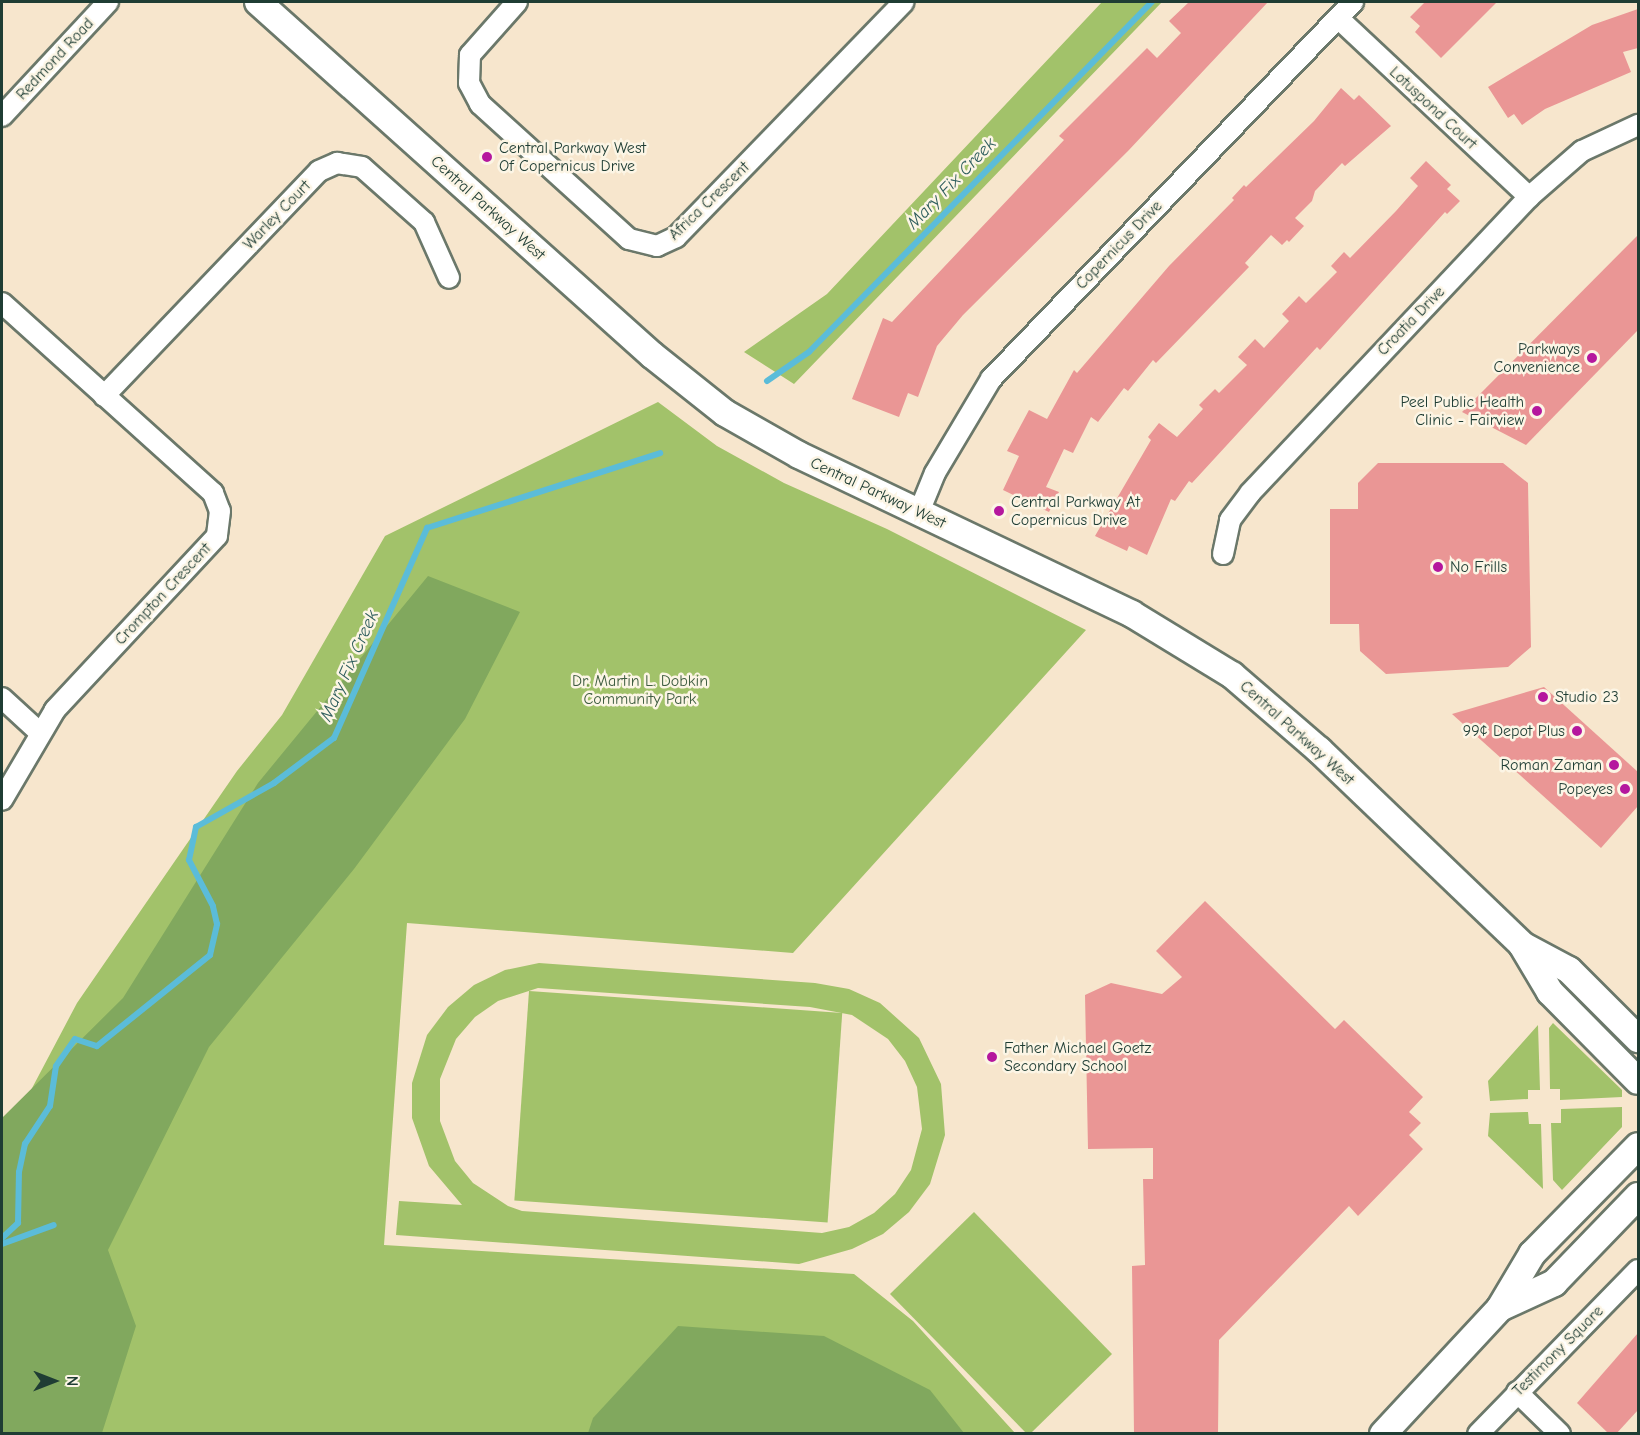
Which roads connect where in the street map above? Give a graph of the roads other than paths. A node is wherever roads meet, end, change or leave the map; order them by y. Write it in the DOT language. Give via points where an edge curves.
graph roads {
  1 [pos="108,2"];
  2 [pos="258,2"];
  3 [pos="517,2"];
  4 [pos="904,2"];
  5 [pos="1353,2"];
  6 [pos="1338,18"];
  7 [pos="2,116"];
  8 [pos="1638,125"];
  9 [pos="1529,197"];
  10 [pos="449,278"];
  11 [pos="2,303"];
  12 [pos="104,396"];
  13 [pos="919,512"];
  14 [pos="1223,554"];
  15 [pos="2,698"];
  16 [pos="40,733"];
  17 [pos="2,800"];
  18 [pos="1522,945"];
  19 [pos="1638,1039"];
  20 [pos="1638,1081"];
  21 [pos="1638,1146"];
  22 [pos="1638,1196"];
  23 [pos="1638,1270"];
  24 [pos="1500,1308"];
  25 [pos="1517,1392"];
  26 [pos="1383,1434"];
  27 [pos="1478,1434"];
  28 [pos="1560,1434"];
  1 -- 7 [label="street, Redmond Road"];
  2 -- 13 [label="street, Central Parkway West" via="690,386 761,435"];
  3 -- 4 [label="street, Africa Crescent" via="470,55 469,83 480,104 629,239 657,246 676,237"];
  5 -- 6 [label="street, Copernicus Drive"];
  6 -- 9 [label="street, Lotuspond Court"];
  6 -- 13 [label="street, Copernicus Drive" via="991,380 935,473"];
  8 -- 9 [label="street, Croatia Drive" via="1582,151"];
  9 -- 14 [label="street, Croatia Drive" via="1250,492 1230,520"];
  10 -- 12 [label="street, Warley Court" via="424,222 362,166 337,163 319,171"];
  11 -- 12 [label="street, Crompton Crescent"];
  12 -- 16 [label="street, Crompton Crescent" via="213,494 220,511 217,536 55,710"];
  13 -- 18 [label="street, Central Parkway West" via="1132,614 1232,675 1319,750"];
  15 -- 16 [label="street"];
  16 -- 17 [label="street, Crompton Crescent"];
  18 -- 19 [label="street, Central Parkway West" via="1569,970"];
  18 -- 20 [label="street, Central Parkway West" via="1550,992"];
  21 -- 24 [label="street" via="1532,1254"];
  22 -- 24 [label="street" via="1554,1283"];
  23 -- 25 [label="street, Testimony Square"];
  24 -- 26 [label="street"];
  25 -- 27 [label="street, Testimony Square"];
  25 -- 28 [label="street"];
}
